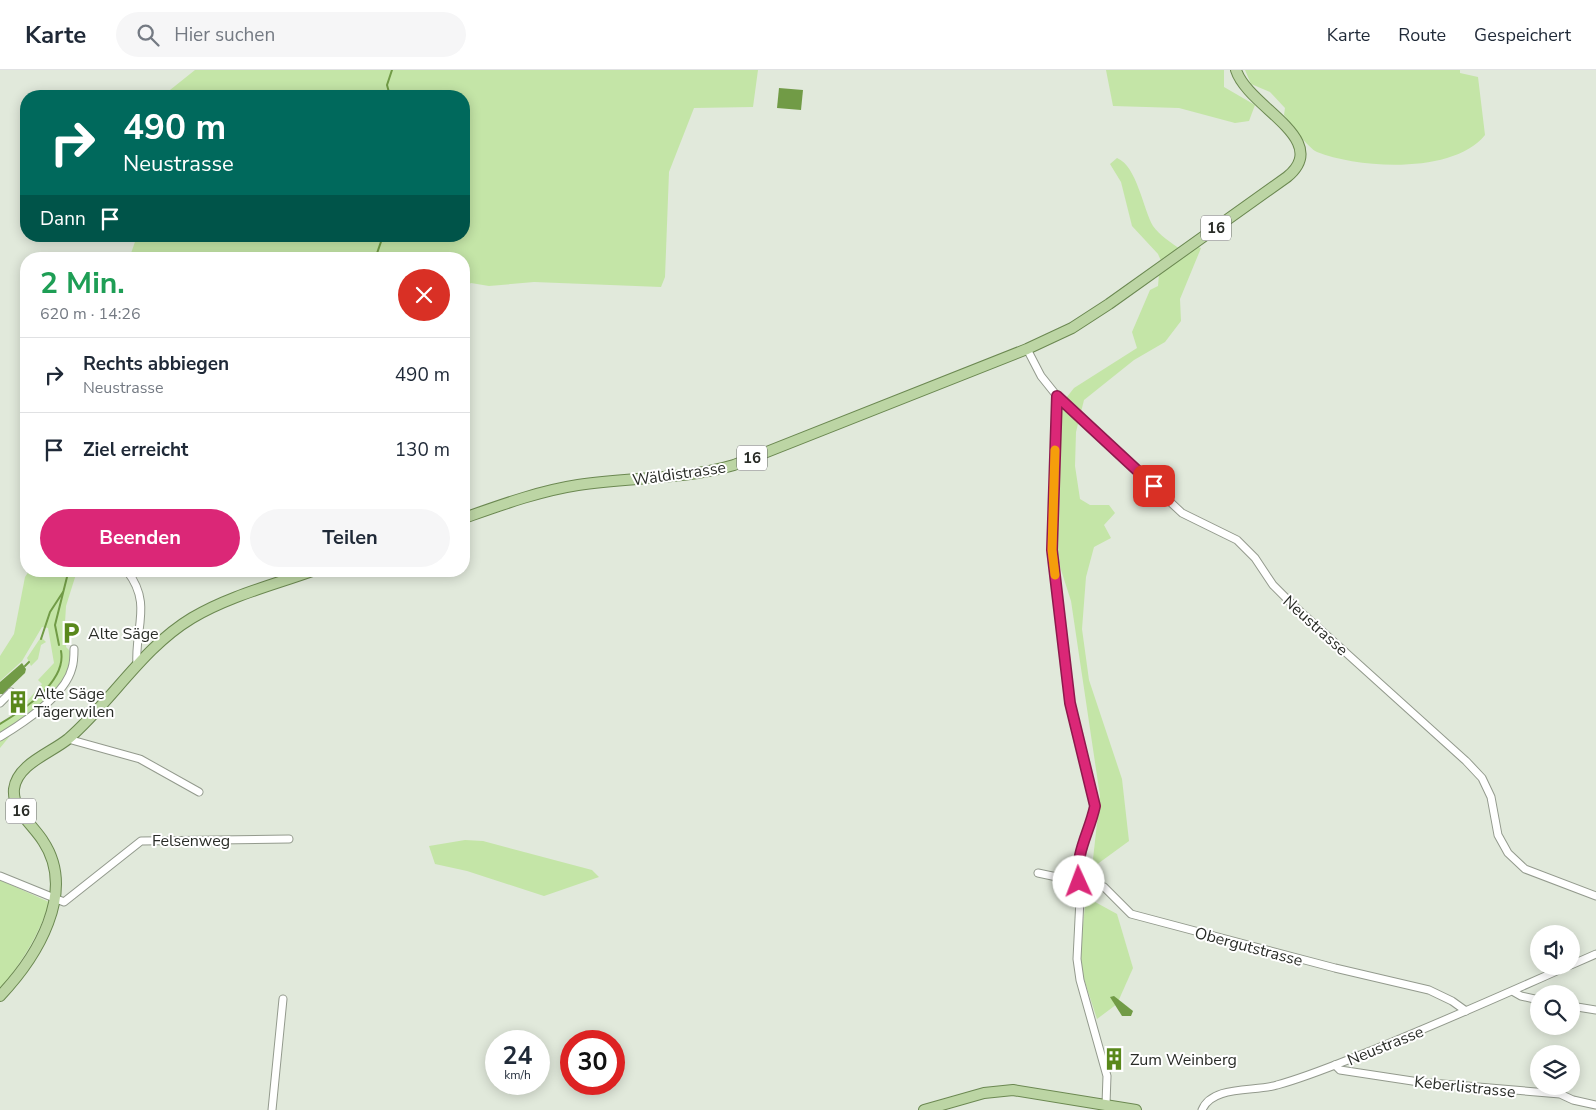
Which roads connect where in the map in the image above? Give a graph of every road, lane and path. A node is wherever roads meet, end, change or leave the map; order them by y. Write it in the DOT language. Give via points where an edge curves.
graph roads {
  1 [pos="1236,70"];
  2 [pos="1027,349"];
  3 [pos="1060,399"];
  4 [pos="470,516"];
  5 [pos="131,577"];
  6 [pos="295,577"];
  7 [pos="74,649"];
  8 [pos="137,666"];
  9 [pos="11,692"];
  10 [pos="0,703"];
  11 [pos="0,737"];
  12 [pos="68,739"];
  13 [pos="199,792"];
  14 [pos="289,840"];
  15 [pos="1038,873"];
  16 [pos="0,876"];
  17 [pos="1079,882"];
  18 [pos="1596,896"];
  19 [pos="56,900"];
  20 [pos="1596,954"];
  21 [pos="1580,961"];
  22 [pos="1549,975"];
  23 [pos="1514,992"];
  24 [pos="1,993"];
  25 [pos="1530,998"];
  26 [pos="283,999"];
  27 [pos="1580,1007"];
  28 [pos="1596,1010"];
  29 [pos="1466,1011"];
  30 [pos="1335,1065"];
  31 [pos="1106,1104"];
  32 [pos="1596,1105"];
  33 [pos="272,1110"];
  34 [pos="924,1110"];
  35 [pos="1136,1110"];
  36 [pos="1202,1110"];
  1 -- 2 [label="main road, 16" via="1245,88 1298,140 1302,152 1299,164 1287,177 1109,304 1072,328"];
  2 -- 3 [label="street, Neustrasse" via="1041,376"];
  2 -- 4 [label="main road, Wäldistrasse / 16" via="734,465 686,475 568,487"];
  3 -- 17 [label="street" via="1052,550 1070,703 1095,806 1078,856"];
  3 -- 18 [label="street, Neustrasse" via="1182,513 1237,540 1292,604 1466,761 1492,797 1498,836 1517,863"];
  5 -- 8 [label="street" via="142,602 136,644"];
  6 -- 8 [label="main road, 16" via="195,616 163,639"];
  7 -- 11 [label="street" via="72,670 62,686 32,717"];
  8 -- 12 [label="main road, 16"];
  9 -- 10 [label="street"];
  12 -- 13 [label="street" via="140,759"];
  12 -- 19 [label="main road, 16" via="22,772 14,791 20,811 43,840 54,863"];
  14 -- 19 [label="street, Felsenweg" via="141,840 70,899 64,902"];
  15 -- 17 [label="street, Obergutstrasse"];
  16 -- 19 [label="street"];
  17 -- 29 [label="street, Obergutstrasse" via="1104,887 1131,914 1429,990"];
  17 -- 31 [label="street" via="1077,959 1107,1076"];
  19 -- 24 [label="main road, 16" via="33,951"];
  20 -- 21 [label="street"];
  22 -- 23 [label="street, Neustrasse"];
  23 -- 25 [label="street"];
  23 -- 29 [label="street, Neustrasse"];
  26 -- 33 [label="street"];
  27 -- 28 [label="street"];
  29 -- 30 [label="street, Neustrasse"];
  30 -- 32 [label="street, Keberlistrasse" via="1340,1070 1419,1082 1560,1094"];
  30 -- 36 [label="street, Neustrasse" via="1263,1089 1224,1092 1205,1103"];
  31 -- 34 [label="main road" via="1004,1090"];
  31 -- 35 [label="main road"];
}
